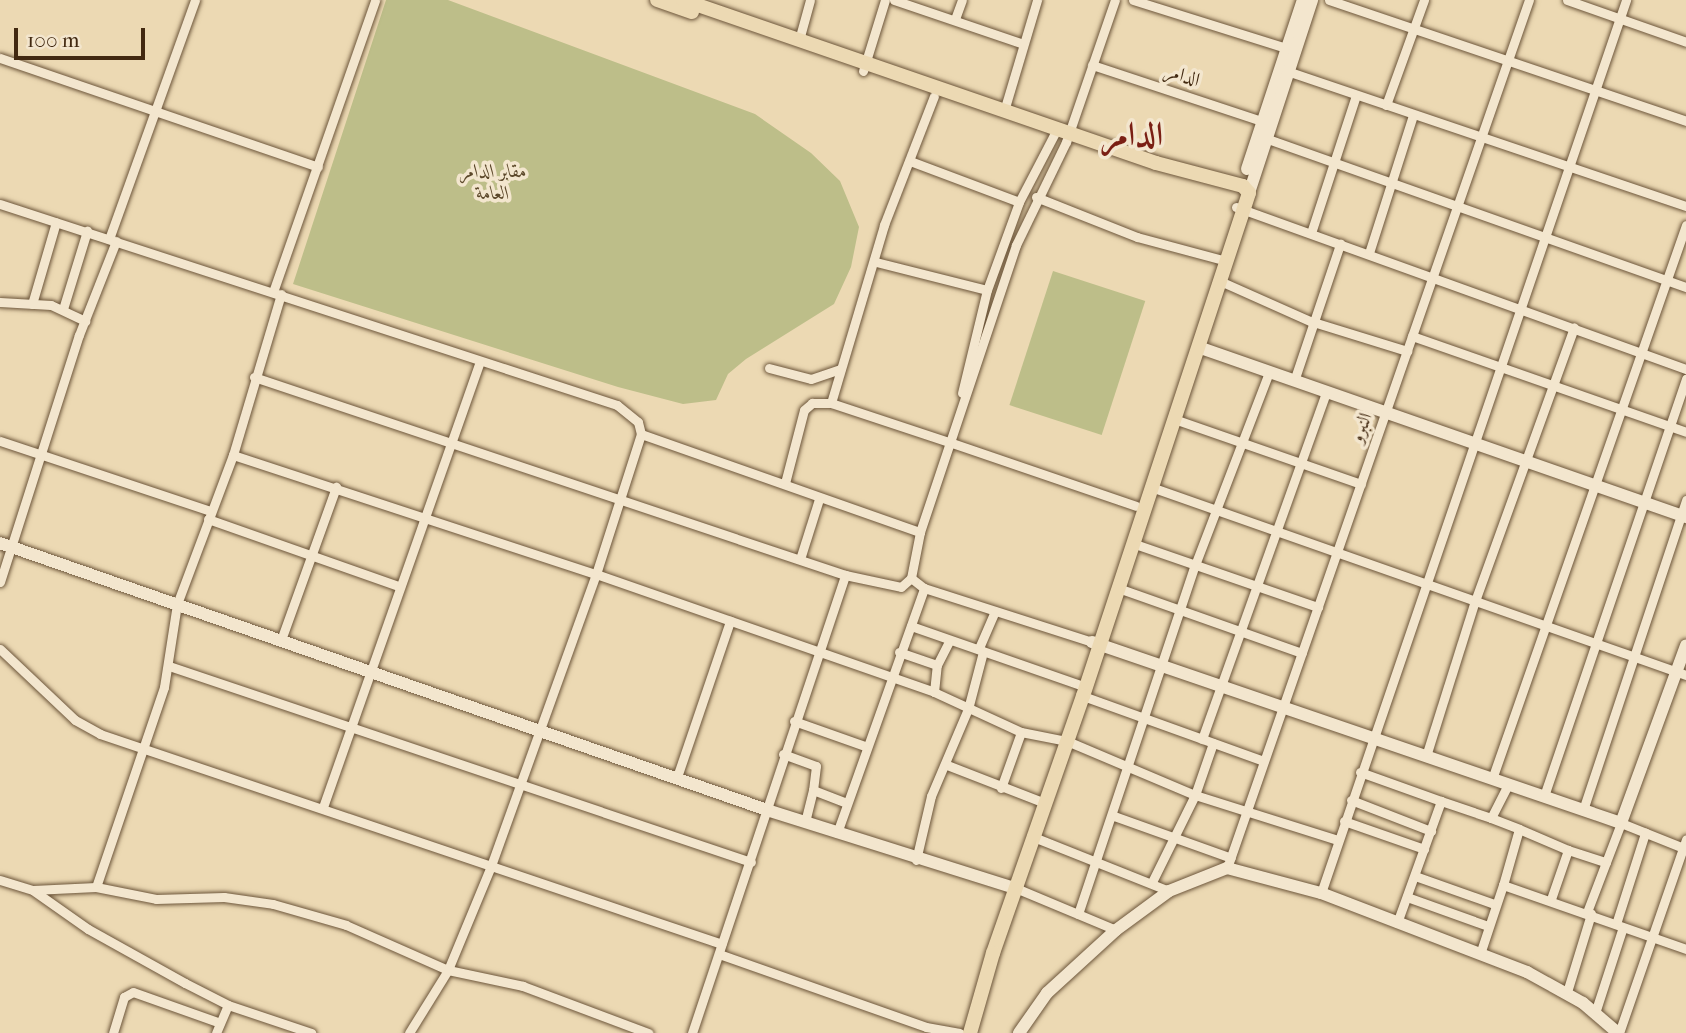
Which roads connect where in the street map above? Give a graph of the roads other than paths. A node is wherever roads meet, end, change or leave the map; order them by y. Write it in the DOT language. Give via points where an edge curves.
graph roads {
  1 [pos="195,0"];
  2 [pos="375,0"];
  3 [pos="657,0"];
  4 [pos="683,0"];
  5 [pos="810,0"];
  6 [pos="884,0"];
  7 [pos="894,0"];
  8 [pos="961,0"];
  9 [pos="1037,0"];
  10 [pos="1115,0"];
  11 [pos="1133,0"];
  12 [pos="1303,0"];
  13 [pos="1312,0"];
  14 [pos="1329,0"];
  15 [pos="1424,0"];
  16 [pos="1529,0"];
  17 [pos="1567,0"];
  18 [pos="1626,0"];
  19 [pos="955,19"];
  20 [pos="1620,19"];
  21 [pos="1417,28"];
  22 [pos="799,40"];
  23 [pos="1686,42"];
  24 [pos="1023,44"];
  25 [pos="1286,48"];
  26 [pos="0,58"];
  27 [pos="1509,59"];
  28 [pos="1093,65"];
  29 [pos="865,67"];
  30 [pos="1287,71"];
  31 [pos="1595,89"];
  32 [pos="1356,95"];
  33 [pos="934,96"];
  34 [pos="1386,105"];
  35 [pos="155,110"];
  36 [pos="1004,111"];
  37 [pos="1413,115"];
  38 [pos="1261,121"];
  39 [pos="1686,121"];
  40 [pos="1483,134"];
  41 [pos="1062,135"];
  42 [pos="1265,138"];
  43 [pos="910,161"];
  44 [pos="1334,163"];
  45 [pos="1569,164"];
  46 [pos="318,167"];
  47 [pos="1393,185"];
  48 [pos="1036,197"];
  49 [pos="1243,198"];
  50 [pos="1019,202"];
  51 [pos="0,204"];
  52 [pos="1686,206"];
  53 [pos="1458,208"];
  54 [pos="56,222"];
  55 [pos="1686,225"];
  56 [pos="87,231"];
  57 [pos="1311,233"];
  58 [pos="1544,238"];
  59 [pos="113,240"];
  60 [pos="1340,244"];
  61 [pos="1369,253"];
  62 [pos="1219,259"];
  63 [pos="876,262"];
  64 [pos="1434,275"];
  65 [pos="1220,281"];
  66 [pos="1666,281"];
  67 [pos="1686,287"];
  68 [pos="988,290"];
  69 [pos="277,293"];
  70 [pos="0,302"];
  71 [pos="32,304"];
  72 [pos="1520,307"];
  73 [pos="63,309"];
  74 [pos="86,321"];
  75 [pos="1310,321"];
  76 [pos="1574,327"];
  77 [pos="1412,336"];
  78 [pos="1198,347"];
  79 [pos="1407,351"];
  80 [pos="1641,352"];
  81 [pos="479,363"];
  82 [pos="1499,367"];
  83 [pos="769,368"];
  84 [pos="840,369"];
  85 [pos="1686,369"];
  86 [pos="1269,372"];
  87 [pos="254,377"];
  88 [pos="1686,378"];
  89 [pos="1294,381"];
  90 [pos="1554,386"];
  91 [pos="1326,392"];
  92 [pos="831,403"];
  93 [pos="960,409"];
  94 [pos="1620,409"];
  95 [pos="1386,414"];
  96 [pos="1174,419"];
  97 [pos="1669,426"];
  98 [pos="1686,432"];
  99 [pos="641,434"];
  100 [pos="449,440"];
  101 [pos="0,441"];
  102 [pos="951,442"];
  103 [pos="1473,442"];
  104 [pos="1243,443"];
  105 [pos="41,455"];
  106 [pos="233,455"];
  107 [pos="1529,461"];
  108 [pos="1300,463"];
  109 [pos="785,484"];
  110 [pos="1361,484"];
  111 [pos="1594,485"];
  112 [pos="335,487"];
  113 [pos="1151,487"];
  114 [pos="619,496"];
  115 [pos="819,499"];
  116 [pos="1686,500"];
  117 [pos="1645,503"];
  118 [pos="1136,506"];
  119 [pos="1218,511"];
  120 [pos="209,515"];
  121 [pos="426,516"];
  122 [pos="1683,516"];
  123 [pos="920,532"];
  124 [pos="1278,532"];
  125 [pos="1132,543"];
  126 [pos="6,545"];
  127 [pos="1337,553"];
  128 [pos="310,554"];
  129 [pos="800,559"];
  130 [pos="1195,565"];
  131 [pos="596,574"];
  132 [pos="845,575"];
  133 [pos="911,578"];
  134 [pos="0,582"];
  135 [pos="1424,583"];
  136 [pos="398,586"];
  137 [pos="1259,587"];
  138 [pos="924,588"];
  139 [pos="1118,588"];
  140 [pos="1475,601"];
  141 [pos="177,604"];
  142 [pos="1318,607"];
  143 [pos="1181,610"];
  144 [pos="996,611"];
  145 [pos="730,621"];
  146 [pos="1544,624"];
  147 [pos="911,626"];
  148 [pos="1243,632"];
  149 [pos="281,640"];
  150 [pos="948,641"];
  151 [pos="1096,643"];
  152 [pos="1598,643"];
  153 [pos="1686,645"];
  154 [pos="0,649"];
  155 [pos="899,652"];
  156 [pos="983,652"];
  157 [pos="822,653"];
  158 [pos="1302,653"];
  159 [pos="1634,657"];
  160 [pos="1164,663"];
  161 [pos="937,665"];
  162 [pos="169,666"];
  163 [pos="368,670"];
  164 [pos="1681,673"];
  165 [pos="895,679"];
  166 [pos="1224,685"];
  167 [pos="1081,690"];
  168 [pos="934,692"];
  169 [pos="1283,707"];
  170 [pos="968,709"];
  171 [pos="1144,718"];
  172 [pos="794,721"];
  173 [pos="351,725"];
  174 [pos="539,729"];
  175 [pos="1021,732"];
  176 [pos="1372,737"];
  177 [pos="1202,739"];
  178 [pos="1063,741"];
  179 [pos="1213,743"];
  180 [pos="865,746"];
  181 [pos="144,748"];
  182 [pos="783,754"];
  183 [pos="1426,755"];
  184 [pos="1264,761"];
  185 [pos="947,765"];
  186 [pos="1128,769"];
  187 [pos="1360,772"];
  188 [pos="677,777"];
  189 [pos="1492,779"];
  190 [pos="1508,784"];
  191 [pos="521,785"];
  192 [pos="1001,788"];
  193 [pos="813,790"];
  194 [pos="1195,795"];
  195 [pos="1544,796"];
  196 [pos="1351,800"];
  197 [pos="1441,801"];
  198 [pos="845,802"];
  199 [pos="1042,802"];
  200 [pos="323,807"];
  201 [pos="768,810"];
  202 [pos="1583,810"];
  203 [pos="1247,811"];
  204 [pos="1114,816"];
  205 [pos="1491,818"];
  206 [pos="1344,821"];
  207 [pos="805,822"];
  208 [pos="1621,823"];
  209 [pos="1519,829"];
  210 [pos="1431,831"];
  211 [pos="837,833"];
  212 [pos="1645,833"];
  213 [pos="1173,835"];
  214 [pos="1031,836"];
  215 [pos="1338,840"];
  216 [pos="1685,845"];
  217 [pos="1424,849"];
  218 [pos="1568,850"];
  219 [pos="1094,859"];
  220 [pos="916,860"];
  221 [pos="751,862"];
  222 [pos="1606,862"];
  223 [pos="1229,863"];
  224 [pos="491,866"];
  225 [pos="1415,876"];
  226 [pos="1152,882"];
  227 [pos="2,883"];
  228 [pos="1503,885"];
  229 [pos="96,887"];
  230 [pos="1015,888"];
  231 [pos="33,890"];
  232 [pos="1169,891"];
  233 [pos="1321,893"];
  234 [pos="1407,897"];
  235 [pos="1551,899"];
  236 [pos="1494,904"];
  237 [pos="1589,913"];
  238 [pos="1078,914"];
  239 [pos="1397,923"];
  240 [pos="1620,925"];
  241 [pos="1488,926"];
  242 [pos="1116,930"];
  243 [pos="1654,939"];
  244 [pos="721,949"];
  245 [pos="1686,949"];
  246 [pos="989,952"];
  247 [pos="1479,954"];
  248 [pos="448,970"];
  249 [pos="1567,992"];
  250 [pos="228,1005"];
  251 [pos="1599,1022"];
  252 [pos="220,1023"];
  253 [pos="282,1028"];
  254 [pos="113,1033"];
  255 [pos="216,1033"];
  256 [pos="311,1033"];
  257 [pos="409,1033"];
  258 [pos="648,1033"];
  259 [pos="692,1033"];
  260 [pos="960,1033"];
  261 [pos="970,1033"];
  262 [pos="1019,1033"];
  263 [pos="1618,1033"];
  1 -- 35 [label="street"];
  2 -- 46 [label="street"];
  3 -- 29 [label="main road"];
  4 -- 22 [label="main road"];
  5 -- 22 [label="street"];
  6 -- 29 [label="street"];
  7 -- 19 [label="street"];
  8 -- 19 [label="street"];
  9 -- 24 [label="street"];
  10 -- 28 [label="street"];
  11 -- 25 [label="street"];
  12 -- 25 [label="street"];
  13 -- 30 [label="street"];
  14 -- 21 [label="street"];
  15 -- 21 [label="street"];
  16 -- 27 [label="street, النبرو"];
  17 -- 20 [label="street"];
  18 -- 20 [label="street"];
  19 -- 24 [label="street"];
  20 -- 23 [label="street"];
  20 -- 31 [label="street"];
  21 -- 27 [label="street"];
  21 -- 34 [label="street"];
  22 -- 29 [label="main road"];
  24 -- 36 [label="street"];
  25 -- 38 [label="street"];
  26 -- 35 [label="street"];
  27 -- 31 [label="street"];
  27 -- 40 [label="street, النبرو"];
  28 -- 38 [label="street, الدامر"];
  28 -- 41 [label="street"];
  29 -- 33 [label="main road"];
  29 -- 36 [label="main road"];
  30 -- 32 [label="street"];
  30 -- 42 [label="street"];
  31 -- 39 [label="street"];
  31 -- 45 [label="street"];
  32 -- 34 [label="street"];
  32 -- 44 [label="street"];
  33 -- 41 [label="main road"];
  33 -- 43 [label="street"];
  34 -- 37 [label="street"];
  35 -- 46 [label="street"];
  35 -- 59 [label="street"];
  36 -- 41 [label="main road"];
  37 -- 40 [label="street"];
  37 -- 47 [label="street"];
  38 -- 49 [label="street"];
  40 -- 45 [label="street"];
  40 -- 53 [label="street, النبرو"];
  41 -- 48 [label="street"];
  41 -- 49 [label="main road" via="1156,163"];
  41 -- 50 [label="street"];
  42 -- 44 [label="street"];
  42 -- 49 [label="street"];
  43 -- 50 [label="street"];
  43 -- 63 [label="street" via="884,225"];
  44 -- 47 [label="street"];
  44 -- 57 [label="street"];
  45 -- 52 [label="street"];
  45 -- 58 [label="street"];
  46 -- 69 [label="street"];
  47 -- 53 [label="street"];
  47 -- 61 [label="street"];
  48 -- 62 [label="street" via="1137,237"];
  48 -- 93 [label="street"];
  49 -- 57 [label="street"];
  49 -- 62 [label="main road"];
  49 -- 65 [label="main road"];
  50 -- 68 [label="street"];
  51 -- 54 [label="street"];
  53 -- 58 [label="street"];
  53 -- 64 [label="street, النبرو"];
  54 -- 56 [label="street"];
  54 -- 71 [label="street"];
  55 -- 66 [label="street"];
  56 -- 59 [label="street"];
  56 -- 73 [label="street"];
  57 -- 60 [label="street"];
  58 -- 66 [label="street"];
  58 -- 72 [label="street"];
  59 -- 69 [label="street"];
  59 -- 74 [label="street"];
  60 -- 61 [label="street"];
  60 -- 75 [label="street"];
  61 -- 64 [label="street"];
  62 -- 118 [label="main road"];
  63 -- 68 [label="street"];
  63 -- 84 [label="street"];
  64 -- 72 [label="street"];
  64 -- 77 [label="street, النبرو"];
  65 -- 75 [label="street"];
  65 -- 78 [label="main road"];
  66 -- 67 [label="street"];
  66 -- 80 [label="street"];
  68 -- 93 [label="street" via="964,373"];
  69 -- 81 [label="street"];
  69 -- 87 [label="street"];
  70 -- 71 [label="street"];
  71 -- 73 [label="street"];
  72 -- 76 [label="street"];
  72 -- 82 [label="street"];
  73 -- 74 [label="street"];
  74 -- 105 [label="street"];
  75 -- 79 [label="street"];
  75 -- 89 [label="street"];
  76 -- 80 [label="street"];
  76 -- 90 [label="street"];
  77 -- 79 [label="street, النبرو"];
  77 -- 82 [label="street"];
  78 -- 86 [label="street"];
  78 -- 96 [label="main road"];
  79 -- 95 [label="street, النبرو"];
  80 -- 85 [label="street"];
  80 -- 94 [label="street"];
  81 -- 99 [label="street" via="617,405 631,412"];
  81 -- 100 [label="street"];
  82 -- 90 [label="street"];
  82 -- 103 [label="street"];
  83 -- 84 [label="street" via="811,379"];
  84 -- 92 [label="street"];
  86 -- 89 [label="street"];
  86 -- 104 [label="street"];
  87 -- 100 [label="street"];
  87 -- 106 [label="street"];
  88 -- 97 [label="street"];
  89 -- 91 [label="street"];
  90 -- 94 [label="street"];
  90 -- 107 [label="street"];
  91 -- 95 [label="street"];
  91 -- 108 [label="street"];
  92 -- 102 [label="street"];
  92 -- 109 [label="street" via="806,407"];
  93 -- 102 [label="street"];
  94 -- 97 [label="street"];
  94 -- 111 [label="street"];
  95 -- 103 [label="street"];
  95 -- 110 [label="street, النبرو"];
  96 -- 104 [label="street"];
  96 -- 113 [label="main road"];
  97 -- 98 [label="street"];
  97 -- 117 [label="street"];
  99 -- 109 [label="street"];
  99 -- 114 [label="street"];
  100 -- 114 [label="street"];
  100 -- 121 [label="street"];
  101 -- 105 [label="street"];
  102 -- 118 [label="street"];
  102 -- 123 [label="street"];
  103 -- 107 [label="street"];
  103 -- 135 [label="street"];
  104 -- 108 [label="street"];
  104 -- 119 [label="street"];
  105 -- 120 [label="street"];
  105 -- 126 [label="street"];
  106 -- 112 [label="street"];
  106 -- 120 [label="street"];
  107 -- 111 [label="street"];
  107 -- 140 [label="street"];
  108 -- 110 [label="street"];
  108 -- 124 [label="street"];
  109 -- 115 [label="street"];
  110 -- 127 [label="street, النبرو"];
  111 -- 117 [label="street"];
  111 -- 146 [label="street"];
  112 -- 121 [label="street"];
  112 -- 128 [label="street"];
  113 -- 119 [label="street"];
  113 -- 125 [label="main road"];
  114 -- 129 [label="street"];
  114 -- 131 [label="street"];
  115 -- 123 [label="street"];
  115 -- 129 [label="street"];
  116 -- 122 [label="street"];
  117 -- 122 [label="street"];
  117 -- 152 [label="street"];
  118 -- 151 [label="main road"];
  119 -- 124 [label="street"];
  119 -- 130 [label="street"];
  120 -- 128 [label="street"];
  120 -- 141 [label="street"];
  121 -- 131 [label="street"];
  121 -- 136 [label="street"];
  122 -- 159 [label="street"];
  123 -- 133 [label="street"];
  124 -- 127 [label="street"];
  124 -- 137 [label="street"];
  125 -- 130 [label="street"];
  125 -- 139 [label="main road"];
  126 -- 134 [label="street"];
  126 -- 141 [label="street"];
  127 -- 135 [label="street"];
  127 -- 142 [label="street, النبرو"];
  128 -- 136 [label="street"];
  128 -- 149 [label="street"];
  129 -- 132 [label="street"];
  130 -- 137 [label="street"];
  130 -- 143 [label="street"];
  131 -- 145 [label="street"];
  131 -- 174 [label="street"];
  132 -- 133 [label="street" via="894,588"];
  132 -- 157 [label="street"];
  133 -- 138 [label="street"];
  135 -- 140 [label="street"];
  135 -- 176 [label="street"];
  136 -- 163 [label="street"];
  137 -- 142 [label="street"];
  137 -- 148 [label="street"];
  138 -- 144 [label="street"];
  138 -- 147 [label="street"];
  139 -- 143 [label="street"];
  139 -- 151 [label="main road"];
  140 -- 146 [label="street"];
  140 -- 183 [label="street"];
  141 -- 149 [label="street"];
  141 -- 162 [label="street" via="169,637"];
  142 -- 158 [label="street, النبرو"];
  143 -- 148 [label="street"];
  143 -- 160 [label="street"];
  144 -- 151 [label="street"];
  144 -- 156 [label="street" via="979,648"];
  145 -- 157 [label="street"];
  145 -- 188 [label="street"];
  146 -- 152 [label="street"];
  146 -- 189 [label="street"];
  147 -- 150 [label="street"];
  147 -- 155 [label="street"];
  148 -- 158 [label="street"];
  148 -- 166 [label="street"];
  149 -- 163 [label="street"];
  150 -- 156 [label="street"];
  150 -- 161 [label="street"];
  151 -- 160 [label="street"];
  151 -- 167 [label="main road"];
  152 -- 159 [label="street"];
  152 -- 195 [label="street"];
  153 -- 164 [label="street"];
  154 -- 181 [label="street" via="75,720 100,734"];
  155 -- 161 [label="street"];
  155 -- 165 [label="street"];
  156 -- 167 [label="street"];
  156 -- 170 [label="street"];
  157 -- 165 [label="street"];
  157 -- 172 [label="street"];
  158 -- 169 [label="street, النبرو"];
  159 -- 164 [label="street"];
  159 -- 202 [label="street"];
  160 -- 166 [label="street"];
  160 -- 171 [label="street"];
  161 -- 168 [label="street"];
  162 -- 173 [label="street"];
  162 -- 181 [label="street"];
  163 -- 173 [label="street"];
  163 -- 174 [label="street"];
  164 -- 208 [label="street"];
  165 -- 168 [label="street"];
  165 -- 180 [label="street"];
  166 -- 169 [label="street"];
  166 -- 177 [label="street"];
  167 -- 171 [label="street"];
  167 -- 178 [label="main road"];
  168 -- 170 [label="street"];
  169 -- 176 [label="street"];
  169 -- 184 [label="street, النبرو"];
  170 -- 175 [label="street"];
  170 -- 185 [label="street"];
  171 -- 177 [label="street"];
  171 -- 186 [label="street"];
  172 -- 180 [label="street"];
  172 -- 182 [label="street"];
  173 -- 191 [label="street"];
  173 -- 200 [label="street"];
  174 -- 188 [label="street"];
  174 -- 191 [label="street"];
  175 -- 178 [label="street"];
  175 -- 192 [label="street"];
  176 -- 183 [label="street"];
  176 -- 187 [label="street"];
  177 -- 179 [label="street"];
  178 -- 186 [label="street"];
  178 -- 199 [label="main road"];
  179 -- 184 [label="street"];
  179 -- 194 [label="street"];
  180 -- 198 [label="street"];
  181 -- 200 [label="street"];
  181 -- 229 [label="street"];
  182 -- 193 [label="street" via="816,766"];
  182 -- 201 [label="street"];
  183 -- 189 [label="street"];
  184 -- 203 [label="street, النبرو"];
  185 -- 192 [label="street"];
  185 -- 220 [label="street" via="931,796"];
  186 -- 194 [label="street"];
  186 -- 204 [label="street"];
  187 -- 196 [label="street"];
  187 -- 197 [label="street"];
  188 -- 201 [label="street"];
  189 -- 190 [label="street"];
  190 -- 195 [label="street"];
  190 -- 205 [label="street"];
  191 -- 221 [label="street"];
  191 -- 224 [label="street"];
  192 -- 199 [label="street"];
  193 -- 198 [label="street"];
  193 -- 207 [label="street"];
  194 -- 203 [label="street"];
  194 -- 213 [label="street"];
  195 -- 202 [label="street"];
  196 -- 206 [label="street"];
  196 -- 210 [label="street"];
  197 -- 205 [label="street"];
  197 -- 210 [label="street"];
  198 -- 211 [label="street"];
  199 -- 214 [label="main road"];
  200 -- 224 [label="street"];
  201 -- 207 [label="street"];
  201 -- 221 [label="street"];
  202 -- 208 [label="street"];
  203 -- 215 [label="street"];
  203 -- 223 [label="street, النبرو"];
  204 -- 213 [label="street"];
  204 -- 219 [label="street"];
  205 -- 209 [label="street"];
  206 -- 215 [label="street"];
  206 -- 217 [label="street"];
  207 -- 211 [label="street"];
  208 -- 212 [label="street"];
  208 -- 222 [label="street"];
  209 -- 218 [label="street"];
  209 -- 228 [label="street"];
  210 -- 217 [label="street"];
  211 -- 220 [label="street"];
  212 -- 216 [label="street"];
  212 -- 240 [label="street"];
  213 -- 223 [label="street"];
  213 -- 226 [label="street"];
  214 -- 219 [label="street"];
  214 -- 230 [label="main road"];
  215 -- 233 [label="street"];
  216 -- 243 [label="street"];
  217 -- 225 [label="street"];
  218 -- 222 [label="street"];
  218 -- 235 [label="street"];
  219 -- 226 [label="street"];
  219 -- 238 [label="street"];
  220 -- 230 [label="street"];
  221 -- 244 [label="street"];
  222 -- 237 [label="street"];
  223 -- 232 [label="street"];
  223 -- 233 [label="street"];
  224 -- 244 [label="street"];
  224 -- 248 [label="street"];
  225 -- 234 [label="street"];
  225 -- 236 [label="street"];
  226 -- 232 [label="street"];
  227 -- 231 [label="street"];
  228 -- 235 [label="street"];
  228 -- 236 [label="street"];
  229 -- 231 [label="street"];
  229 -- 248 [label="street" via="156,899 224,897 273,904 346,925"];
  230 -- 238 [label="street"];
  230 -- 246 [label="main road"];
  231 -- 250 [label="street" via="118,947"];
  232 -- 242 [label="street"];
  233 -- 239 [label="street"];
  234 -- 239 [label="street"];
  234 -- 241 [label="street"];
  235 -- 237 [label="street"];
  236 -- 241 [label="street"];
  237 -- 240 [label="street"];
  237 -- 249 [label="street"];
  238 -- 242 [label="street"];
  239 -- 247 [label="street"];
  240 -- 243 [label="street"];
  240 -- 251 [label="street"];
  241 -- 247 [label="street"];
  242 -- 262 [label="street" via="1047,993"];
  243 -- 245 [label="street"];
  243 -- 263 [label="street"];
  244 -- 259 [label="street"];
  244 -- 260 [label="street" via="908,1021"];
  246 -- 260 [label="main road"];
  246 -- 261 [label="main road"];
  247 -- 249 [label="street"];
  248 -- 257 [label="street"];
  248 -- 258 [label="street" via="523,986"];
  249 -- 251 [label="street"];
  250 -- 252 [label="street"];
  250 -- 253 [label="street"];
  251 -- 263 [label="street"];
  252 -- 254 [label="street" via="133,992 124,997"];
  252 -- 255 [label="street"];
  253 -- 256 [label="street"];
}
